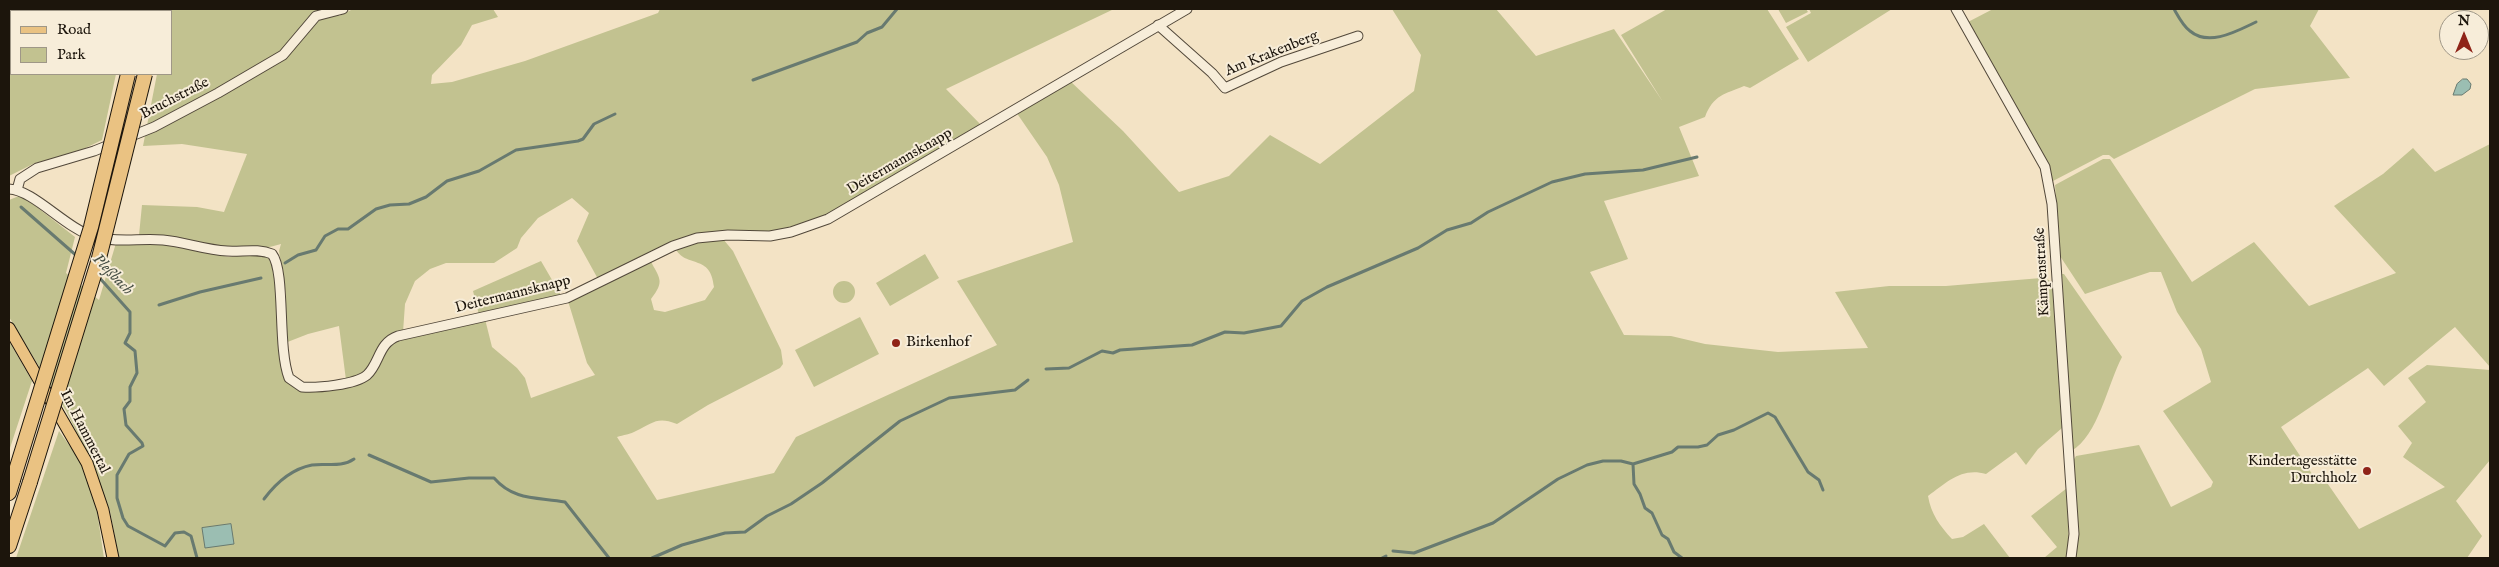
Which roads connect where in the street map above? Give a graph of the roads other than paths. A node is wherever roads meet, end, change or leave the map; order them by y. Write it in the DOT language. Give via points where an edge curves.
graph roads {
  1 [pos="343,9"];
  2 [pos="1187,9"];
  3 [pos="1956,9"];
  4 [pos="1158,25"];
  5 [pos="1358,36"];
  6 [pos="128,75"];
  7 [pos="145,75"];
  8 [pos="13,190"];
  9 [pos="9,328"];
  10 [pos="11,486"];
  11 [pos="9,546"];
  12 [pos="112,558"];
  13 [pos="2071,558"];
  1 -- 8 [label="street, Bruchstraße" via="316,16 283,55 218,93 154,127 94,151 37,168 20,179"];
  2 -- 4 [label="street, Deitermannsknapp"];
  3 -- 13 [label="street, Kämpenstraße" via="2049,176 2074,534"];
  4 -- 5 [label="street, Am Krakenberg" via="1225,88 1281,62"];
  4 -- 8 [label="street, Deitermannsknapp" via="828,219 770,236 697,238 673,246 567,298 398,336 384,344 368,374 330,385 302,387 289,378 281,330 278,267 272,254 263,250 216,250 163,240 95,237 76,229"];
  6 -- 10 [label="highway, bridge" via="91,227"];
  7 -- 11 [label="highway, bridge" via="98,262"];
  9 -- 12 [label="main road, Im Hammertal" via="86,463 103,510"];
}
